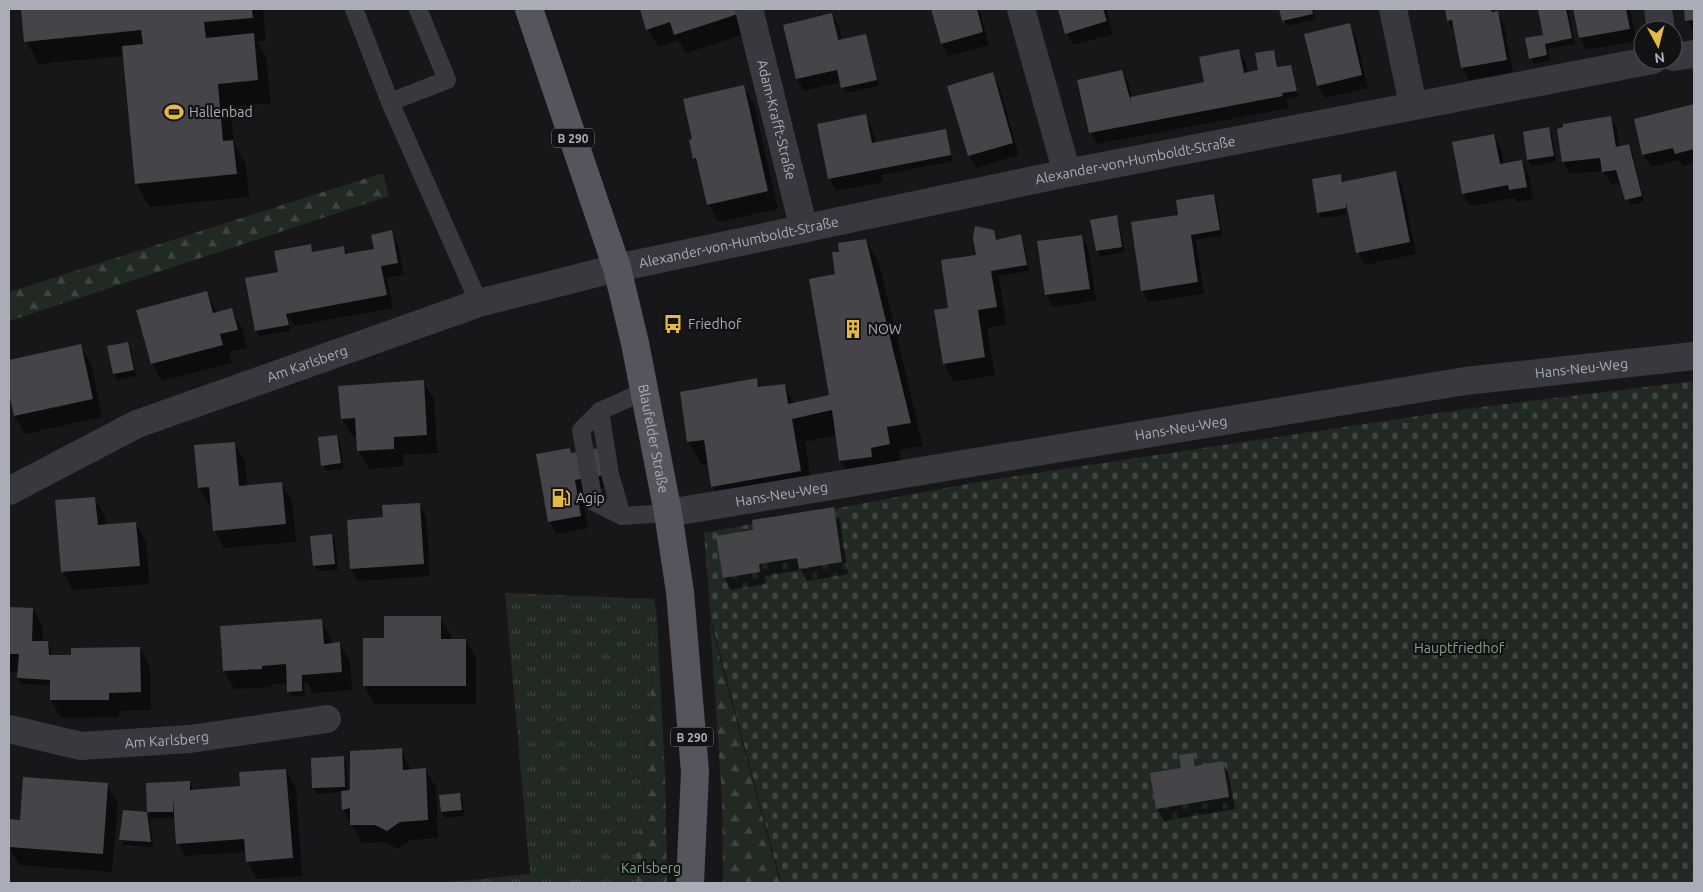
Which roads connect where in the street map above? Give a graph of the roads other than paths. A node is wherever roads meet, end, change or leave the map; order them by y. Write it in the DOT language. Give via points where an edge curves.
graph roads {
  1 [pos="354,9"];
  2 [pos="418,9"];
  3 [pos="528,9"];
  4 [pos="749,9"];
  5 [pos="1021,9"];
  6 [pos="1393,9"];
  7 [pos="1633,64"];
  8 [pos="390,102"];
  9 [pos="1413,105"];
  10 [pos="1067,173"];
  11 [pos="804,229"];
  12 [pos="617,268"];
  13 [pos="479,303"];
  14 [pos="1694,356"];
  15 [pos="645,390"];
  16 [pos="9,491"];
  17 [pos="668,513"];
  18 [pos="327,719"];
  19 [pos="9,729"];
  20 [pos="690,883"];
  1 -- 8 [label="lane"];
  2 -- 8 [label="lane" via="447,80"];
  3 -- 12 [label="main road, Blaufelder Straße / B 290"];
  4 -- 11 [label="street, Adam-Krafft-Straße"];
  5 -- 10 [label="street"];
  6 -- 9 [label="street"];
  7 -- 9 [label="street, Alexander-von-Humboldt-Straße"];
  8 -- 13 [label="lane"];
  9 -- 10 [label="street, Alexander-von-Humboldt-Straße"];
  10 -- 11 [label="street, Alexander-von-Humboldt-Straße"];
  11 -- 12 [label="street, Alexander-von-Humboldt-Straße"];
  12 -- 13 [label="street, Am Karlsberg"];
  12 -- 15 [label="main road, Blaufelder Straße / B 290"];
  13 -- 16 [label="street, Am Karlsberg" via="137,424"];
  14 -- 17 [label="street, Hans-Neu-Weg" via="1465,381"];
  15 -- 17 [label="main road, Blaufelder Straße / B 290"];
  15 -- 17 [label="lane" via="600,412 610,474 622,516"];
  17 -- 20 [label="main road, Blaufelder Straße / B 290" via="680,592 695,772"];
  18 -- 19 [label="street, Am Karlsberg" via="190,739 81,746"];
}
